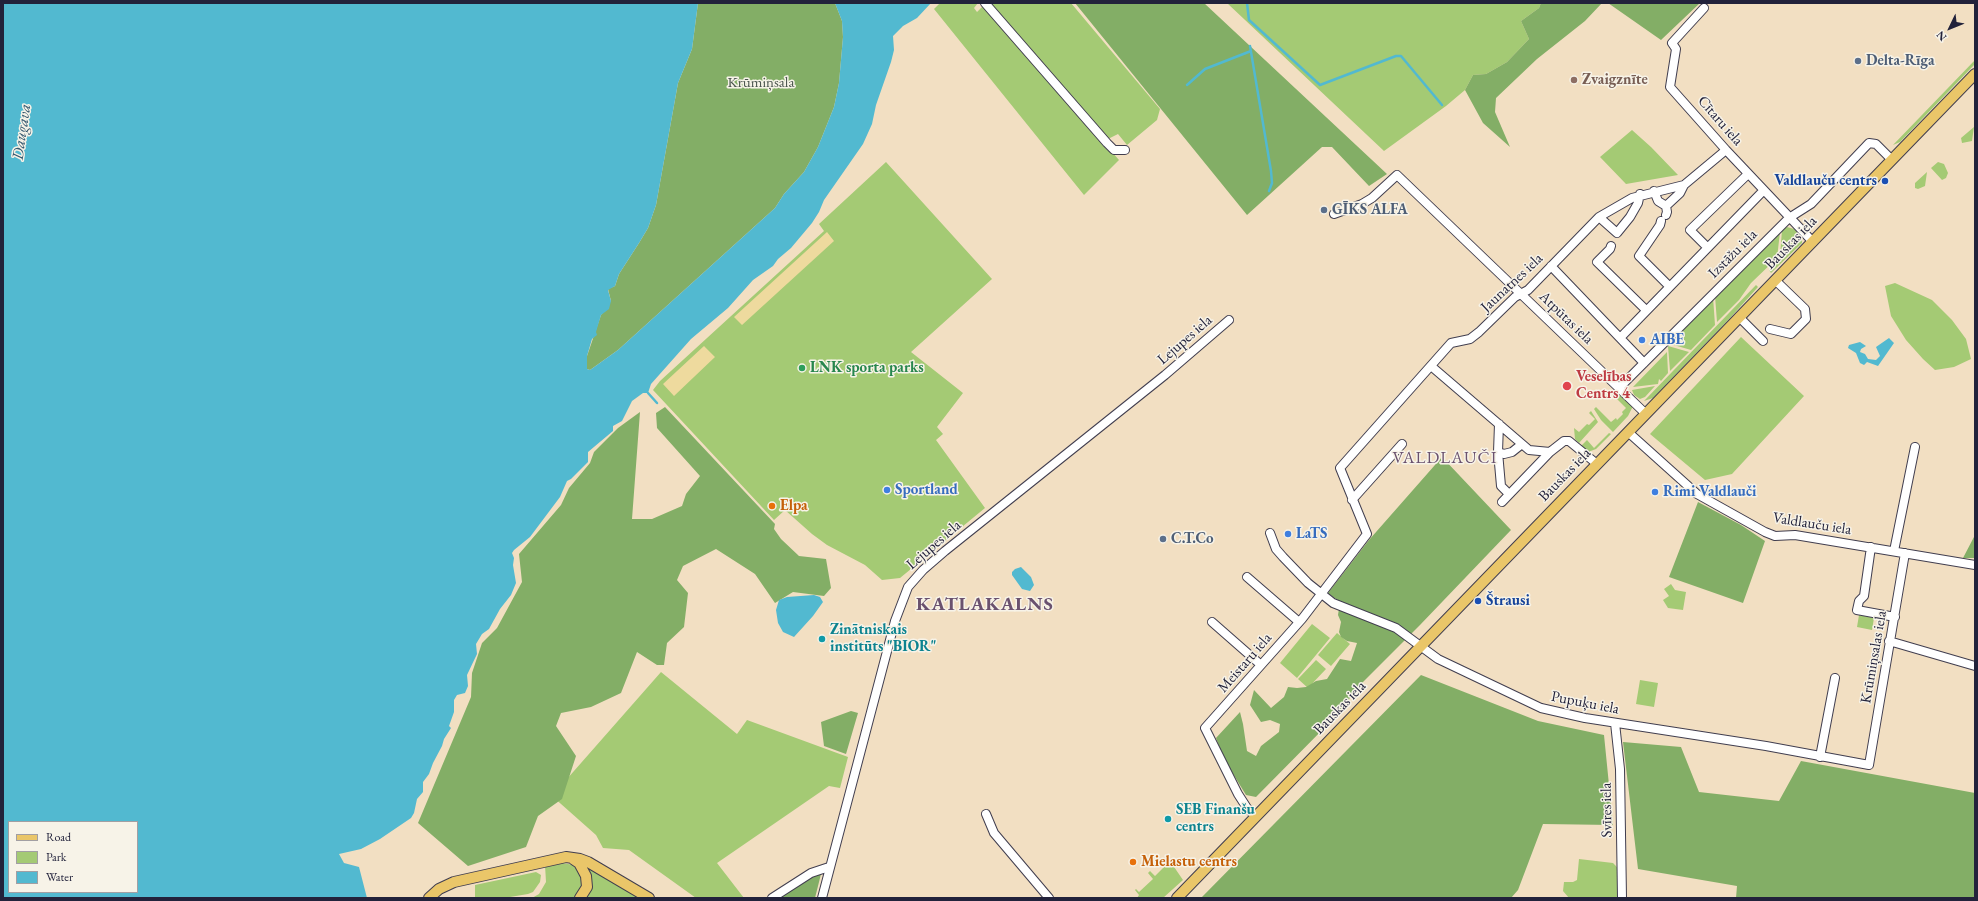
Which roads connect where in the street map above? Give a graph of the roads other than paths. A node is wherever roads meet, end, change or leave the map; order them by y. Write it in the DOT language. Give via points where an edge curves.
graph roads {
  1 [pos="986,3"];
  2 [pos="1704,8"];
  3 [pos="1975,74"];
  4 [pos="1125,150"];
  5 [pos="1726,150"];
  6 [pos="1892,160"];
  7 [pos="1748,174"];
  8 [pos="1684,186"];
  9 [pos="1764,190"];
  10 [pos="1654,191"];
  11 [pos="1640,194"];
  12 [pos="1666,206"];
  13 [pos="1334,214"];
  14 [pos="1599,217"];
  15 [pos="1789,218"];
  16 [pos="1617,233"];
  17 [pos="1813,242"];
  18 [pos="1707,247"];
  19 [pos="1551,266"];
  20 [pos="1775,280"];
  21 [pos="1669,286"];
  22 [pos="1522,294"];
  23 [pos="1646,310"];
  24 [pos="1739,317"];
  25 [pos="1229,320"];
  26 [pos="1770,329"];
  27 [pos="1620,338"];
  28 [pos="1763,341"];
  29 [pos="1644,363"];
  30 [pos="1431,366"];
  31 [pos="1619,388"];
  32 [pos="1646,414"];
  33 [pos="1499,424"];
  34 [pos="1628,432"];
  35 [pos="1402,444"];
  36 [pos="1522,444"];
  37 [pos="1915,447"];
  38 [pos="1498,452"];
  39 [pos="1550,452"];
  40 [pos="1596,464"];
  41 [pos="1509,494"];
  42 [pos="1352,500"];
  43 [pos="1502,502"];
  44 [pos="1270,533"];
  45 [pos="1871,547"];
  46 [pos="1894,551"];
  47 [pos="1905,553"];
  48 [pos="1975,565"];
  49 [pos="1247,577"];
  50 [pos="1322,594"];
  51 [pos="1895,617"];
  52 [pos="1212,622"];
  53 [pos="1299,622"];
  54 [pos="1889,641"];
  55 [pos="1420,646"];
  56 [pos="1261,665"];
  57 [pos="1975,666"];
  58 [pos="1835,678"];
  59 [pos="1615,722"];
  60 [pos="1820,757"];
  61 [pos="1870,765"];
  62 [pos="986,814"];
  63 [pos="1256,816"];
  64 [pos="570,857"];
  65 [pos="829,867"];
  66 [pos="429,898"];
  67 [pos="580,898"];
  68 [pos="650,898"];
  69 [pos="772,898"];
  70 [pos="822,898"];
  71 [pos="1049,898"];
  72 [pos="1177,898"];
  73 [pos="1622,898"];
  1 -- 4 [label="street" via="1107,143 1114,150"];
  2 -- 5 [label="street, Cītaru iela" via="1672,43 1676,49 1670,87"];
  3 -- 6 [label="main road, Bauskas iela"];
  5 -- 7 [label="street, Cītaru iela"];
  5 -- 8 [label="street"];
  6 -- 15 [label="street, Izstāžu iela" via="1876,144 1869,143 1811,204"];
  6 -- 17 [label="main road, Bauskas iela"];
  7 -- 9 [label="street, Cītaru iela"];
  7 -- 18 [label="street" via="1690,230"];
  8 -- 10 [label="street, Jaunatnes iela"];
  8 -- 12 [label="street"];
  9 -- 15 [label="street, Cītaru iela"];
  9 -- 18 [label="street"];
  10 -- 11 [label="street, Jaunatnes iela"];
  10 -- 12 [label="street" via="1658,201"];
  11 -- 14 [label="street, Jaunatnes iela" via="1621,202"];
  11 -- 16 [label="street" via="1630,217"];
  12 -- 21 [label="street" via="1660,225 1639,256"];
  13 -- 22 [label="street, Atpūtas iela" via="1372,198 1397,175"];
  14 -- 16 [label="street"];
  14 -- 19 [label="street, Jaunatnes iela"];
  15 -- 17 [label="street, Cītaru iela"];
  15 -- 29 [label="street, Izstāžu iela"];
  16 -- 23 [label="street" via="1617,238 1597,262"];
  17 -- 20 [label="main road, Bauskas iela"];
  18 -- 21 [label="street"];
  19 -- 22 [label="street, Jaunatnes iela"];
  19 -- 27 [label="street"];
  20 -- 24 [label="main road, Bauskas iela"];
  20 -- 26 [label="street" via="1806,310 1806,319 1791,334"];
  21 -- 23 [label="street"];
  22 -- 30 [label="street, Jaunatnes iela" via="1470,339 1451,343"];
  22 -- 31 [label="street, Atpūtas iela"];
  23 -- 27 [label="street"];
  24 -- 28 [label="street"];
  24 -- 32 [label="main road, Bauskas iela"];
  25 -- 65 [label="street, Lejupes iela" via="1165,375 922,570 908,587 895,621"];
  27 -- 29 [label="street"];
  29 -- 31 [label="street, Izstāžu iela"];
  30 -- 33 [label="street"];
  30 -- 42 [label="street, Jaunatnes iela" via="1340,468"];
  31 -- 32 [label="street, Atpūtas iela"];
  32 -- 34 [label="main road, Bauskas iela"];
  33 -- 36 [label="street"];
  33 -- 38 [label="street"];
  34 -- 40 [label="main road, Bauskas iela"];
  34 -- 45 [label="street, Valdlauču iela" via="1697,494 1765,532 1776,536 1795,535"];
  35 -- 42 [label="street"];
  36 -- 38 [label="street" via="1512,452"];
  36 -- 39 [label="street" via="1529,450"];
  37 -- 46 [label="street"];
  38 -- 41 [label="street" via="1501,486"];
  39 -- 40 [label="street" via="1564,441 1569,441"];
  39 -- 41 [label="street"];
  40 -- 55 [label="main road, Bauskas iela"];
  41 -- 43 [label="street"];
  42 -- 50 [label="street, Meistaru iela" via="1367,534"];
  44 -- 50 [label="street, Pupuķu iela" via="1276,549"];
  45 -- 46 [label="street, Valdlauču iela"];
  45 -- 51 [label="street" via="1864,596 1858,602 1857,610"];
  46 -- 47 [label="street, Valdlauču iela"];
  47 -- 48 [label="street, Valdlauču iela"];
  47 -- 51 [label="street, Krūmiņsalas iela"];
  49 -- 53 [label="street"];
  50 -- 53 [label="street, Meistaru iela"];
  50 -- 55 [label="street, Pupuķu iela" via="1333,603 1396,628"];
  51 -- 54 [label="street, Krūmiņsalas iela"];
  52 -- 56 [label="street"];
  53 -- 56 [label="street, Meistaru iela"];
  54 -- 57 [label="street"];
  54 -- 61 [label="street, Krūmiņsalas iela"];
  55 -- 59 [label="street, Pupuķu iela" via="1438,659 1551,712"];
  55 -- 63 [label="main road, Bauskas iela"];
  56 -- 63 [label="street, Meistaru iela" via="1205,728 1238,794"];
  58 -- 60 [label="street"];
  59 -- 60 [label="street, Pupuķu iela"];
  59 -- 73 [label="street, Svīres iela" via="1620,769"];
  60 -- 61 [label="street, Pupuķu iela"];
  62 -- 71 [label="street" via="994,834"];
  63 -- 72 [label="main road, Bauskas iela"];
  64 -- 66 [label="main road" via="454,882 439,889"];
  64 -- 67 [label="main road" via="579,863 586,876 587,887"];
  64 -- 68 [label="main road" via="588,862"];
  65 -- 69 [label="street" via="811,874"];
  65 -- 70 [label="street, Lejupes iela"];
}
